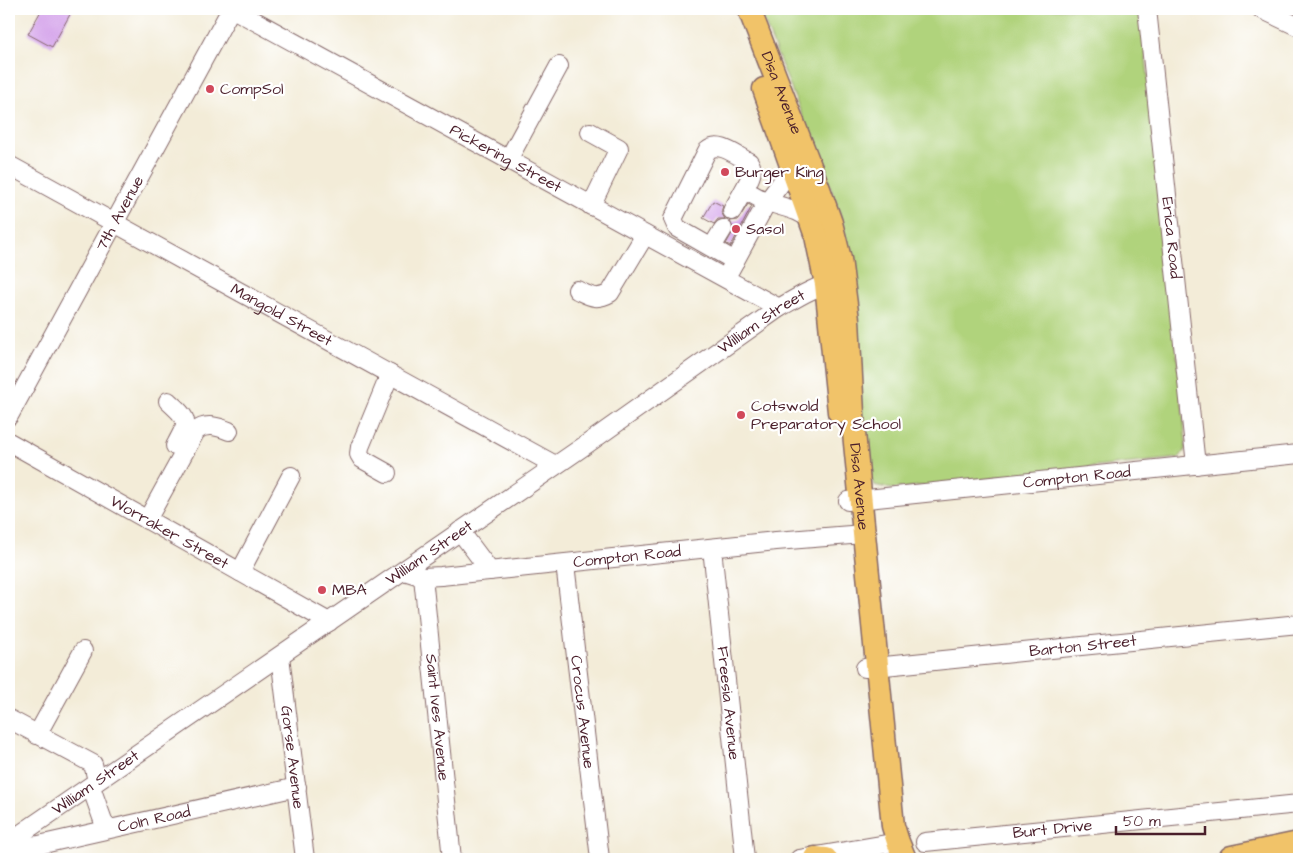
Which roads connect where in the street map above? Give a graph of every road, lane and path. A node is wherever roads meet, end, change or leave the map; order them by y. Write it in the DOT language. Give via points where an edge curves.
graph roads {
  1 [pos="232,9"];
  2 [pos="735,9"];
  3 [pos="749,9"];
  4 [pos="1147,9"];
  5 [pos="1261,9"];
  6 [pos="1299,27"];
  7 [pos="559,66"];
  8 [pos="590,132"];
  9 [pos="508,160"];
  10 [pos="9,165"];
  11 [pos="791,165"];
  12 [pos="744,190"];
  13 [pos="767,202"];
  14 [pos="591,206"];
  15 [pos="732,211"];
  16 [pos="810,220"];
  17 [pos="114,223"];
  18 [pos="722,229"];
  19 [pos="645,235"];
  20 [pos="712,247"];
  21 [pos="735,261"];
  22 [pos="725,280"];
  23 [pos="834,282"];
  24 [pos="577,290"];
  25 [pos="780,308"];
  26 [pos="390,374"];
  27 [pos="168,402"];
  28 [pos="9,416"];
  29 [pos="230,431"];
  30 [pos="9,442"];
  31 [pos="1299,454"];
  32 [pos="555,465"];
  33 [pos="1196,465"];
  34 [pos="387,473"];
  35 [pos="291,476"];
  36 [pos="855,500"];
  37 [pos="142,517"];
  38 [pos="460,531"];
  39 [pos="857,534"];
  40 [pos="712,548"];
  41 [pos="565,564"];
  42 [pos="404,571"];
  43 [pos="490,571"];
  44 [pos="240,572"];
  45 [pos="423,577"];
  46 [pos="328,622"];
  47 [pos="1299,624"];
  48 [pos="83,651"];
  49 [pos="280,656"];
  50 [pos="871,668"];
  51 [pos="9,719"];
  52 [pos="37,735"];
  53 [pos="94,784"];
  54 [pos="297,787"];
  55 [pos="1299,804"];
  56 [pos="106,829"];
  57 [pos="9,842"];
  58 [pos="925,842"];
  59 [pos="1299,845"];
  60 [pos="9,848"];
  61 [pos="893,851"];
  62 [pos="305,859"];
  63 [pos="452,859"];
  64 [pos="600,859"];
  65 [pos="745,859"];
  66 [pos="813,859"];
  67 [pos="1232,859"];
  1 -- 9 [label="street, Pickering Street"];
  1 -- 17 [label="street, 7th Avenue"];
  2 -- 11 [label="main road, Disa Avenue"];
  3 -- 23 [label="main road, Disa Avenue" via="826,208 840,259"];
  4 -- 33 [label="street, Erica Road"];
  5 -- 6 [label="street"];
  7 -- 9 [label="street"];
  8 -- 14 [label="street" via="619,148"];
  9 -- 14 [label="street, Pickering Street"];
  10 -- 17 [label="street, Mangold Street"];
  11 -- 13 [label="street"];
  11 -- 16 [label="main road, Disa Avenue"];
  12 -- 13 [label="street"];
  12 -- 15 [label="street"];
  12 -- 20 [label="street" via="753,172 749,162 721,147 707,151 673,219 677,228"];
  13 -- 16 [label="street" via="786,206"];
  13 -- 21 [label="street"];
  14 -- 19 [label="street, Pickering Street"];
  16 -- 23 [label="main road, Disa Avenue"];
  17 -- 26 [label="street, Mangold Street"];
  17 -- 28 [label="street, 7th Avenue"];
  18 -- 20 [label="street"];
  19 -- 22 [label="street, Pickering Street"];
  19 -- 24 [label="street" via="610,293 601,298"];
  20 -- 21 [label="street"];
  21 -- 22 [label="street"];
  22 -- 25 [label="street, Pickering Street"];
  23 -- 25 [label="street, William Street" via="810,290"];
  23 -- 36 [label="main road, Disa Avenue"];
  25 -- 32 [label="street, William Street"];
  26 -- 32 [label="street, Mangold Street"];
  26 -- 34 [label="street" via="359,454"];
  27 -- 37 [label="street" via="184,416 186,426"];
  29 -- 37 [label="street" via="207,426 196,430"];
  30 -- 37 [label="street, Worraker Street"];
  31 -- 33 [label="street, Compton Road"];
  32 -- 38 [label="street, William Street"];
  33 -- 36 [label="street, Compton Road"];
  35 -- 44 [label="street"];
  36 -- 39 [label="main road, Disa Avenue"];
  37 -- 44 [label="street, Worraker Street"];
  38 -- 42 [label="street, William Street"];
  38 -- 43 [label="street"];
  39 -- 40 [label="street, Compton Road"];
  39 -- 50 [label="main road, Disa Avenue"];
  40 -- 41 [label="street, Compton Road"];
  40 -- 65 [label="street, Freesia Avenue"];
  41 -- 43 [label="street, Compton Road"];
  41 -- 64 [label="street, Crocus Avenue"];
  42 -- 45 [label="street, Compton Road"];
  42 -- 46 [label="street, William Street"];
  43 -- 45 [label="street, Compton Road"];
  44 -- 46 [label="street, Worraker Street"];
  45 -- 63 [label="street, Saint Ives Avenue"];
  46 -- 49 [label="street, William Street"];
  47 -- 50 [label="street, Barton Street"];
  48 -- 52 [label="street"];
  49 -- 53 [label="street, William Street"];
  49 -- 54 [label="street, Gorse Avenue"];
  50 -- 61 [label="main road, Disa Avenue"];
  51 -- 52 [label="street"];
  52 -- 53 [label="street" via="93,764"];
  53 -- 56 [label="street"];
  53 -- 57 [label="street, William Street"];
  54 -- 56 [label="street, Coln Road"];
  54 -- 62 [label="street, Gorse Avenue"];
  55 -- 58 [label="street, Burt Drive"];
  56 -- 60 [label="street, Coln Road" via="39,845"];
  59 -- 67 [label="highway"];
  61 -- 66 [label="street"];
}
